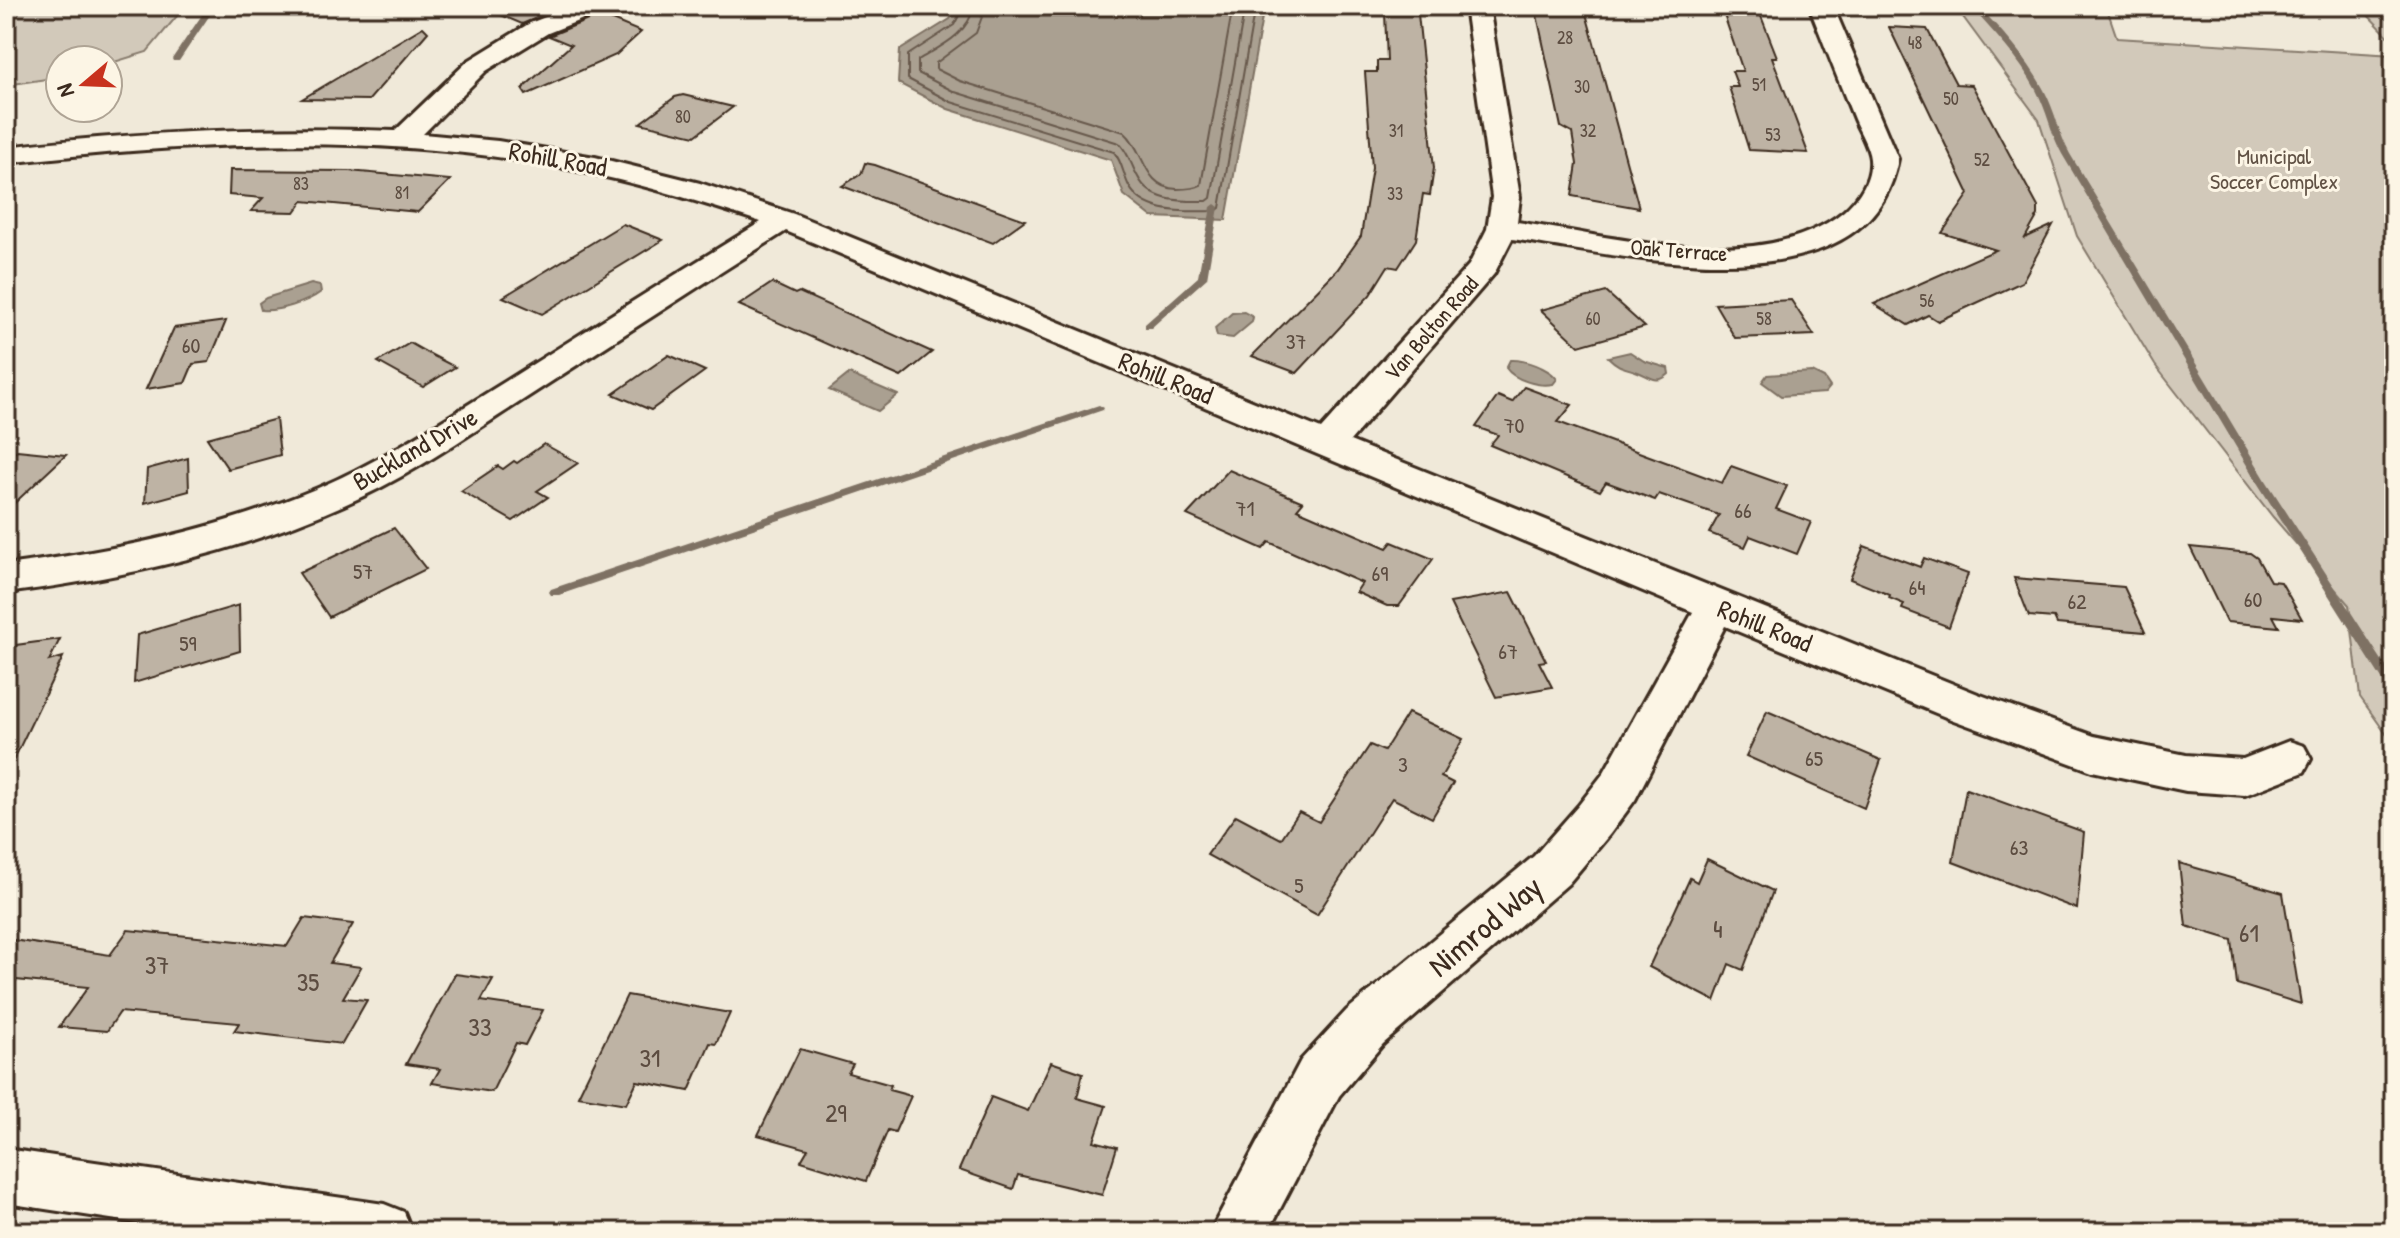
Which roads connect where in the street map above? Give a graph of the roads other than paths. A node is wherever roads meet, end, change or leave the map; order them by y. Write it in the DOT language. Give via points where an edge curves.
graph roads {
  1 [pos="595,6"];
  2 [pos="1477,6"];
  3 [pos="1821,6"];
  4 [pos="403,138"];
  5 [pos="6,155"];
  6 [pos="784,220"];
  7 [pos="1502,229"];
  8 [pos="1327,444"];
  9 [pos="6,579"];
  10 [pos="1716,606"];
  11 [pos="2289,759"];
  12 [pos="6,1176"];
  13 [pos="384,1232"];
  14 [pos="1238,1232"];
  1 -- 4 [label="street" via="539,28 477,66"];
  2 -- 7 [label="street, Van Bolton Road" via="1506,197"];
  3 -- 7 [label="street, Oak Terrace" via="1884,159 1884,179 1860,215 1805,243 1710,256"];
  4 -- 5 [label="street, Rohill Road" via="180,139"];
  4 -- 6 [label="street, Rohill Road" via="599,165"];
  6 -- 8 [label="street, Rohill Road"];
  6 -- 9 [label="street, Buckland Drive" via="452,430 309,506 165,553"];
  7 -- 8 [label="street, Van Bolton Road" via="1461,297"];
  8 -- 10 [label="street, Rohill Road"];
  10 -- 11 [label="street, Rohill Road" via="2092,753 2186,773 2245,777"];
  10 -- 14 [label="street, Nimrod Way" via="1619,787 1594,820 1551,870 1365,1027 1320,1078"];
  12 -- 13 [label="street"];
}
